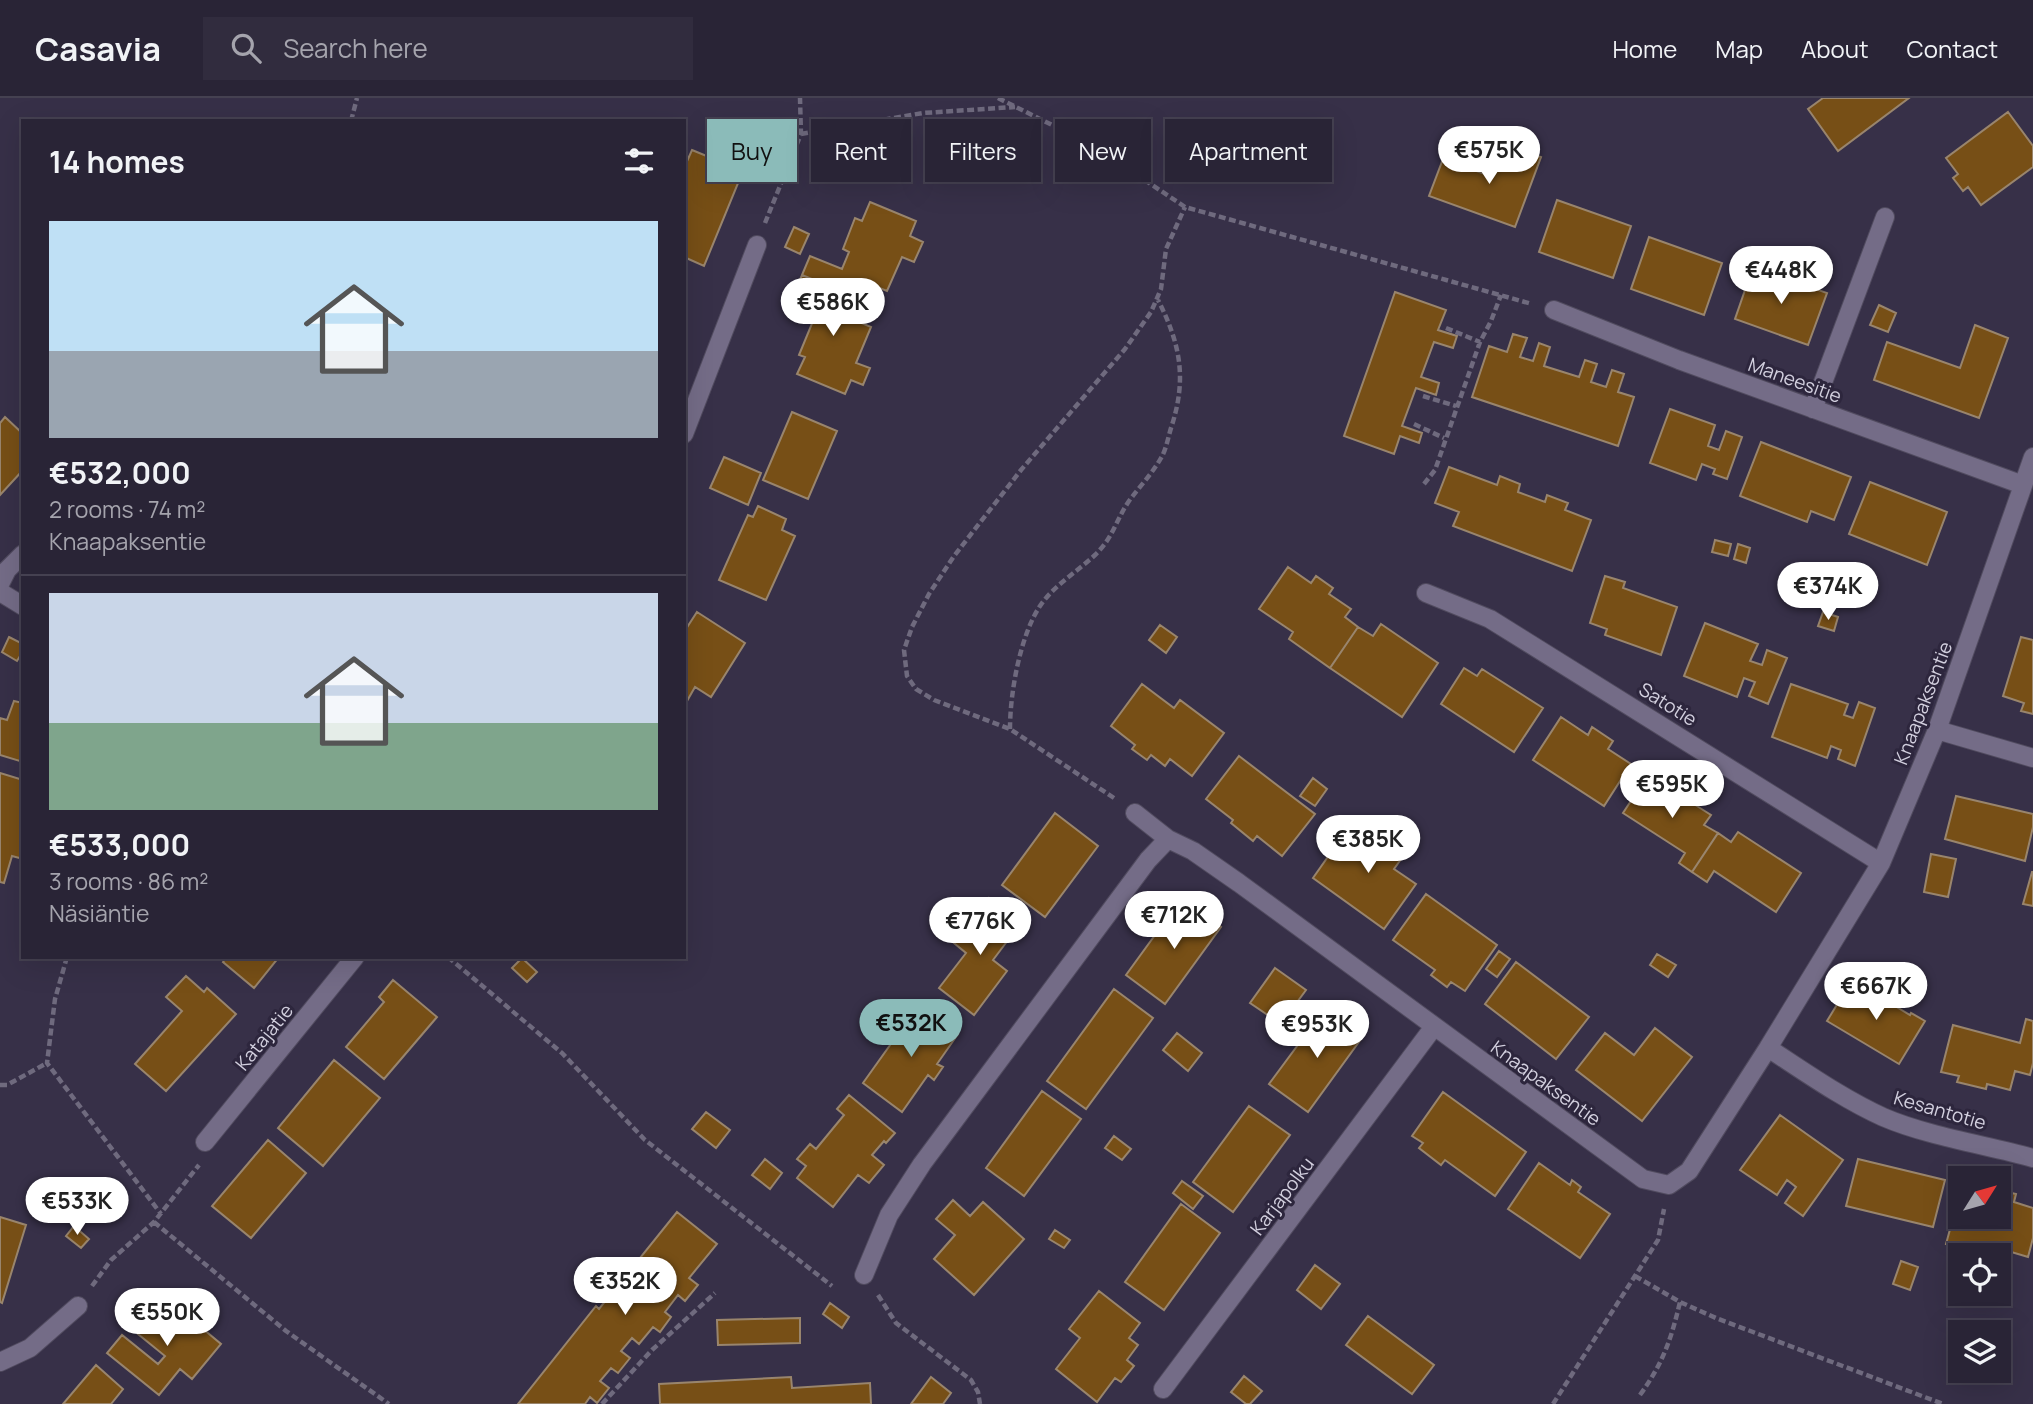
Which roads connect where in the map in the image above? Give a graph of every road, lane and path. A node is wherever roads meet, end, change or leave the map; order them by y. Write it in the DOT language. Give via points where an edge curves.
graph roads {
  1 [pos="357,98"];
  2 [pos="800,98"];
  3 [pos="998,98"];
  4 [pos="1016,107"];
  5 [pos="352,119"];
  6 [pos="801,134"];
  7 [pos="1185,207"];
  8 [pos="1885,218"];
  9 [pos="757,245"];
  10 [pos="1501,295"];
  11 [pos="1157,300"];
  12 [pos="1554,310"];
  13 [pos="1446,328"];
  14 [pos="1479,342"];
  15 [pos="1423,396"];
  16 [pos="1456,407"];
  17 [pos="1813,410"];
  18 [pos="1413,424"];
  19 [pos="686,429"];
  20 [pos="1444,438"];
  21 [pos="2033,457"];
  22 [pos="1424,484"];
  23 [pos="2023,485"];
  24 [pos="21,556"];
  25 [pos="0,584"];
  26 [pos="0,592"];
  27 [pos="1426,593"];
  28 [pos="21,605"];
  29 [pos="1010,729"];
  30 [pos="1937,730"];
  31 [pos="2033,758"];
  32 [pos="1135,813"];
  33 [pos="1168,839"];
  34 [pos="1881,863"];
  35 [pos="66,959"];
  36 [pos="353,959"];
  37 [pos="451,959"];
  38 [pos="1433,1028"];
  39 [pos="1769,1048"];
  40 [pos="47,1063"];
  41 [pos="0,1085"];
  42 [pos="205,1142"];
  43 [pos="2033,1158"];
  44 [pos="1668,1185"];
  45 [pos="161,1214"];
  46 [pos="154,1222"];
  47 [pos="864,1275"];
  48 [pos="1635,1276"];
  49 [pos="832,1286"];
  50 [pos="715,1293"];
  51 [pos="1680,1302"];
  52 [pos="78,1306"];
  53 [pos="0,1362"];
  54 [pos="1163,1389"];
  55 [pos="1640,1395"];
  56 [pos="389,1404"];
  57 [pos="602,1404"];
  58 [pos="980,1404"];
  59 [pos="1553,1404"];
  60 [pos="1943,1404"];
  1 -- 5 [label="path"];
  2 -- 6 [label="path"];
  3 -- 4 [label="path"];
  4 -- 6 [label="path" via="923,113"];
  4 -- 7 [label="path" via="1094,146"];
  6 -- 9 [label="path"];
  7 -- 10 [label="path"];
  7 -- 11 [label="path" via="1166,249"];
  8 -- 17 [label="street"];
  9 -- 19 [label="street"];
  10 -- 12 [label="path"];
  10 -- 14 [label="path"];
  11 -- 29 [label="path" via="1178,348 1182,384 1162,457 1127,504 1112,536 1040,606 1017,670"];
  11 -- 29 [label="path" via="1125,349 954,556 929,594 904,650 907,676 916,689"];
  12 -- 17 [label="street, Maneesitie"];
  13 -- 14 [label="path"];
  14 -- 16 [label="path"];
  15 -- 16 [label="path"];
  16 -- 20 [label="path"];
  17 -- 23 [label="street, Maneesitie"];
  18 -- 20 [label="path"];
  20 -- 22 [label="path" via="1435,470"];
  21 -- 23 [label="street, Knaapaksentie"];
  23 -- 30 [label="street, Knaapaksentie"];
  24 -- 25 [label="street"];
  26 -- 28 [label="street"];
  27 -- 34 [label="street, Satotie" via="1490,619"];
  29 -- 32 [label="path"];
  30 -- 31 [label="street"];
  30 -- 34 [label="street, Knaapaksentie"];
  32 -- 33 [label="street, Knaapaksentie"];
  33 -- 38 [label="street, Knaapaksentie" via="1239,883"];
  33 -- 47 [label="street" via="922,1164 890,1215"];
  34 -- 39 [label="street, Knaapaksentie"];
  35 -- 40 [label="path" via="55,999"];
  36 -- 42 [label="street, Katajatie"];
  37 -- 49 [label="path" via="562,1053 645,1140"];
  38 -- 44 [label="street, Knaapaksentie" via="1643,1180"];
  38 -- 54 [label="street, Karjapolku"];
  39 -- 43 [label="street, Kesantotie" via="1883,1117"];
  39 -- 44 [label="street, Knaapaksentie" via="1689,1171"];
  40 -- 41 [label="path"];
  40 -- 45 [label="path"];
  42 -- 45 [label="path" via="205,1156"];
  44 -- 48 [label="path" via="1658,1240"];
  45 -- 46 [label="path"];
  46 -- 52 [label="path" via="111,1259"];
  46 -- 56 [label="path" via="286,1331"];
  47 -- 58 [label="path" via="896,1323 971,1380"];
  48 -- 51 [label="path"];
  48 -- 59 [label="path"];
  50 -- 57 [label="path"];
  51 -- 55 [label="path" via="1658,1369"];
  51 -- 60 [label="path"];
  52 -- 53 [label="street" via="30,1348"];
}
